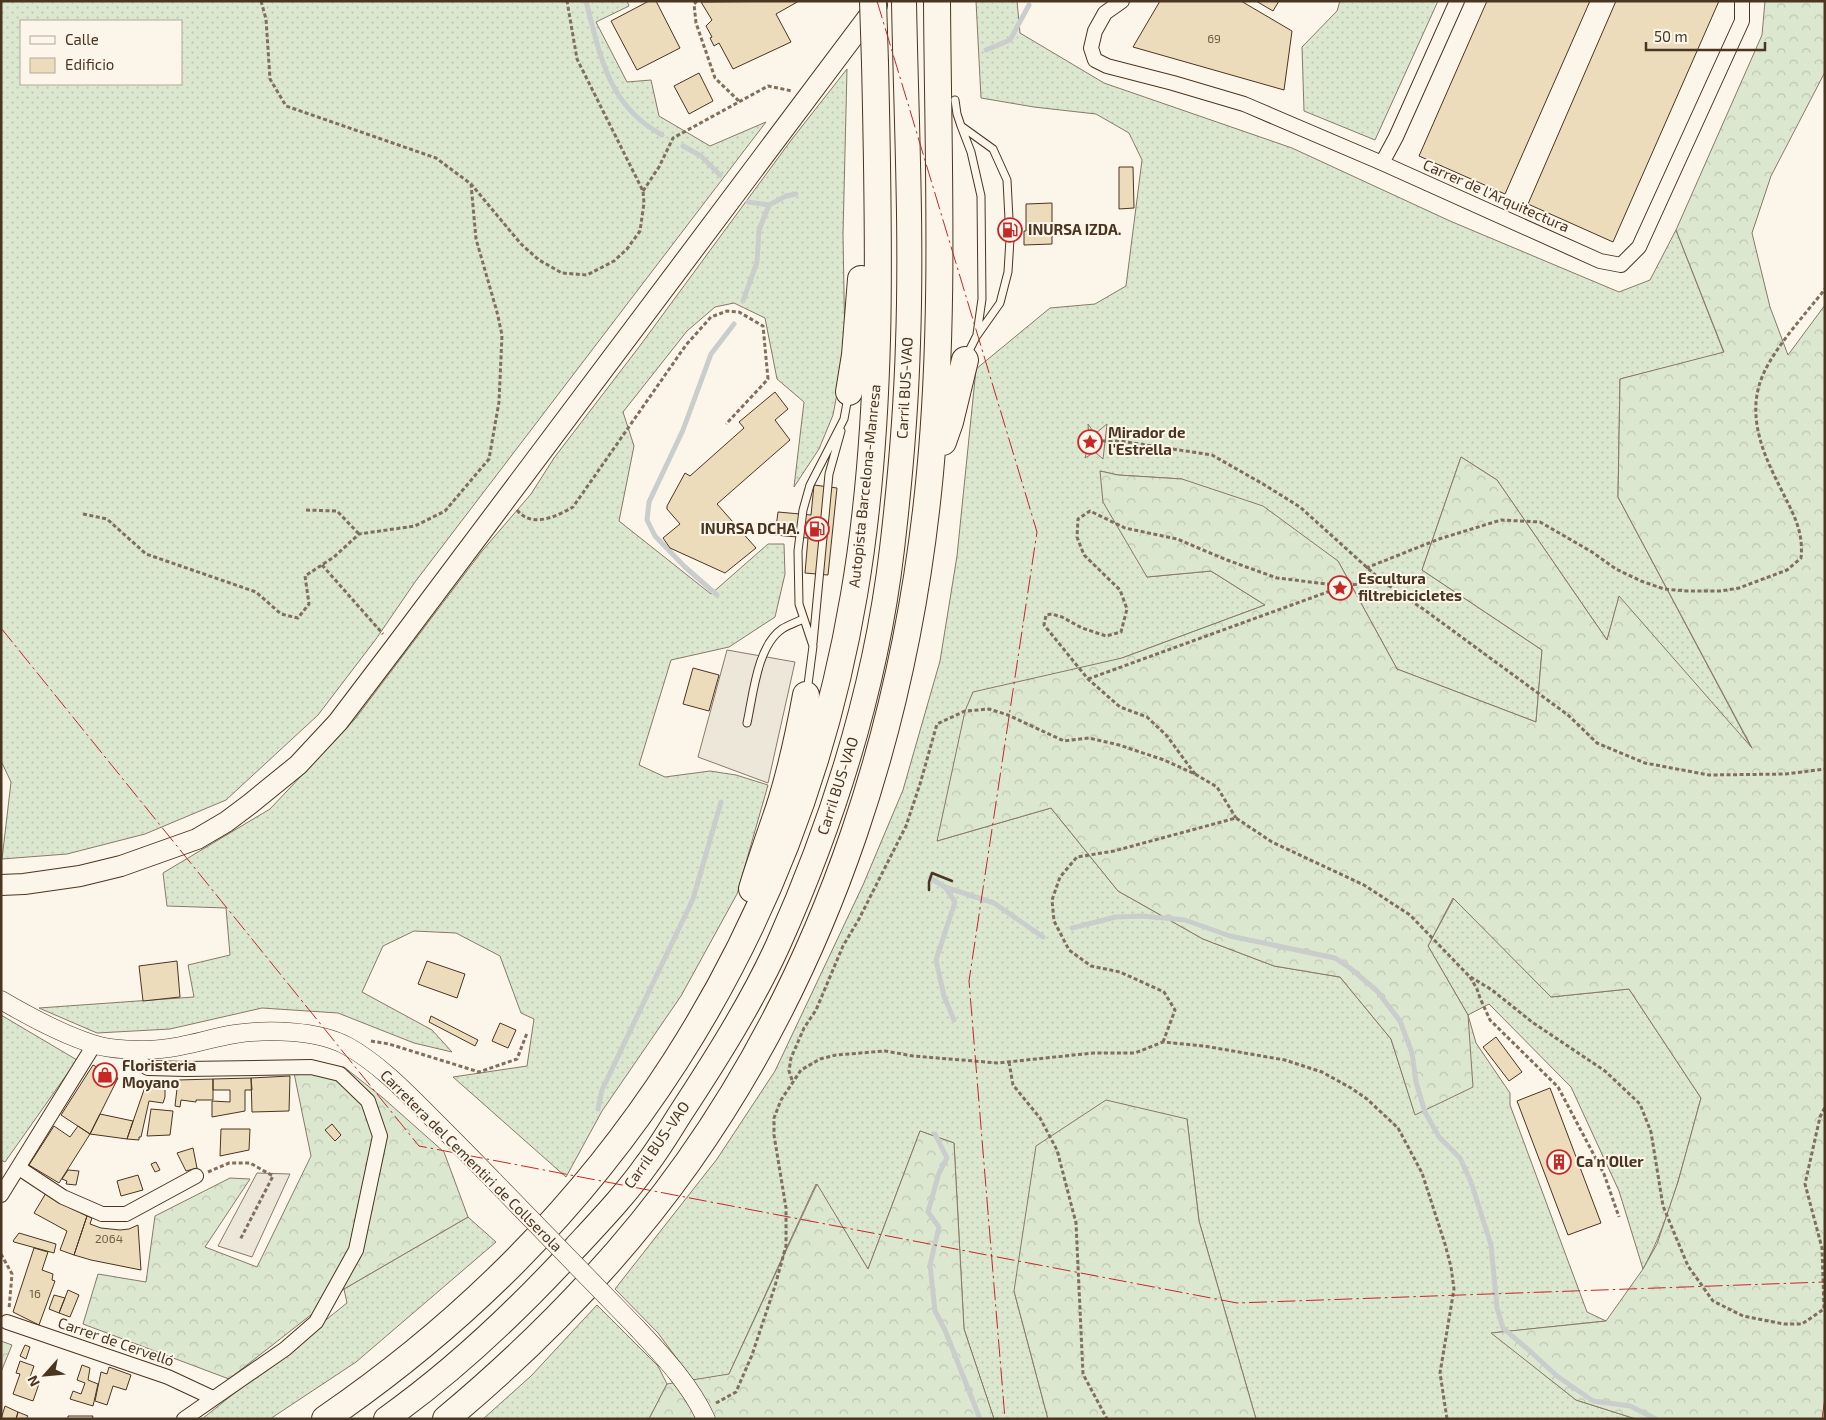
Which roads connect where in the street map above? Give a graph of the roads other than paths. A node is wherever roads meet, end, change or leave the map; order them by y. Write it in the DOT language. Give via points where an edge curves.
graph roads {
  1 [pos="873,1"];
  2 [pos="880,1"];
  3 [pos="937,1"];
  4 [pos="953,1"];
  5 [pos="1122,1"];
  6 [pos="1457,1"];
  7 [pos="1742,1"];
  8 [pos="904,10"];
  9 [pos="956,100"];
  10 [pos="961,126"];
  11 [pos="877,157"];
  12 [pos="1382,163"];
  13 [pos="971,348"];
  14 [pos="849,392"];
  15 [pos="844,419"];
  16 [pos="930,473"];
  17 [pos="804,619"];
  18 [pos="813,646"];
  19 [pos="806,694"];
  20 [pos="746,724"];
  21 [pos="1,885"];
  22 [pos="729,972"];
  23 [pos="1,1000"];
  24 [pos="94,1045"];
  25 [pos="132,1049"];
  26 [pos="18,1168"];
  27 [pos="196,1176"];
  28 [pos="1,1195"];
  29 [pos="7,1322"];
  30 [pos="213,1398"];
  31 [pos="704,1413"];
  32 [pos="184,1419"];
  33 [pos="325,1419"];
  34 [pos="386,1419"];
  35 [pos="446,1419"];
  1 -- 11 [label="highway, Autopista Barcelona-Manresa, bridge"];
  2 -- 21 [label="main road" via="797,97 508,498 338,722 298,765 226,822 196,839 120,866 80,876"];
  3 -- 16 [label="highway" via="939,332"];
  4 -- 9 [label="highway"];
  5 -- 12 [label="street, Carrer de l'Arquitectura" via="1105,13 1095,31 1091,48 1095,60 1244,104"];
  6 -- 12 [label="street"];
  7 -- 12 [label="street, Carrer de l'Arquitectura" via="1742,22 1639,247 1621,265 1600,261"];
  8 -- 34 [label="highway, Carril BUS-VAO" via="908,342 892,552 862,710 829,818 777,948 698,1088 647,1164 595,1227 536,1289 461,1360"];
  9 -- 10 [label="lane"];
  10 -- 13 [label="lane" via="982,196 982,299"];
  10 -- 13 [label="lane" via="992,150 1007,180 1010,239 1008,272 1000,303"];
  11 -- 14 [label="highway" via="862,261 860,309"];
  11 -- 22 [label="highway, Autopista Barcelona-Manresa" via="877,356 865,514 854,594 831,703 806,788 779,863"];
  13 -- 16 [label="highway" via="950,422"];
  14 -- 15 [label="lane"];
  15 -- 17 [label="lane" via="810,484 803,510 798,551 798,604"];
  15 -- 18 [label="lane" via="830,474"];
  16 -- 35 [label="highway" via="918,576 897,683 865,804 808,954 772,1026 693,1154 640,1225 560,1315"];
  17 -- 18 [label="lane"];
  17 -- 20 [label="lane" via="782,629 767,646"];
  18 -- 19 [label="lane"];
  19 -- 22 [label="highway" via="780,807 762,855"];
  22 -- 33 [label="highway, Autopista Barcelona-Manresa" via="646,1106 571,1201 489,1286 430,1339"];
  23 -- 24 [label="street, Carretera del Cementiri de Collserola" via="36,1020"];
  24 -- 25 [label="street, Carretera del Cementiri de Collserola"];
  24 -- 26 [label="street"];
  25 -- 30 [label="street" via="137,1060 148,1068 311,1067 340,1074 368,1101 380,1136 356,1250 316,1322 285,1349"];
  25 -- 31 [label="street, Carretera del Cementiri de Collserola, bridge" via="162,1049 264,1031 297,1032 346,1046 385,1073 494,1181 636,1327 672,1367"];
  26 -- 27 [label="street" via="63,1197 102,1214 126,1214"];
  26 -- 28 [label="street"];
  29 -- 30 [label="street, Carrer de Cervelló" via="168,1377"];
  30 -- 32 [label="street"];
}
